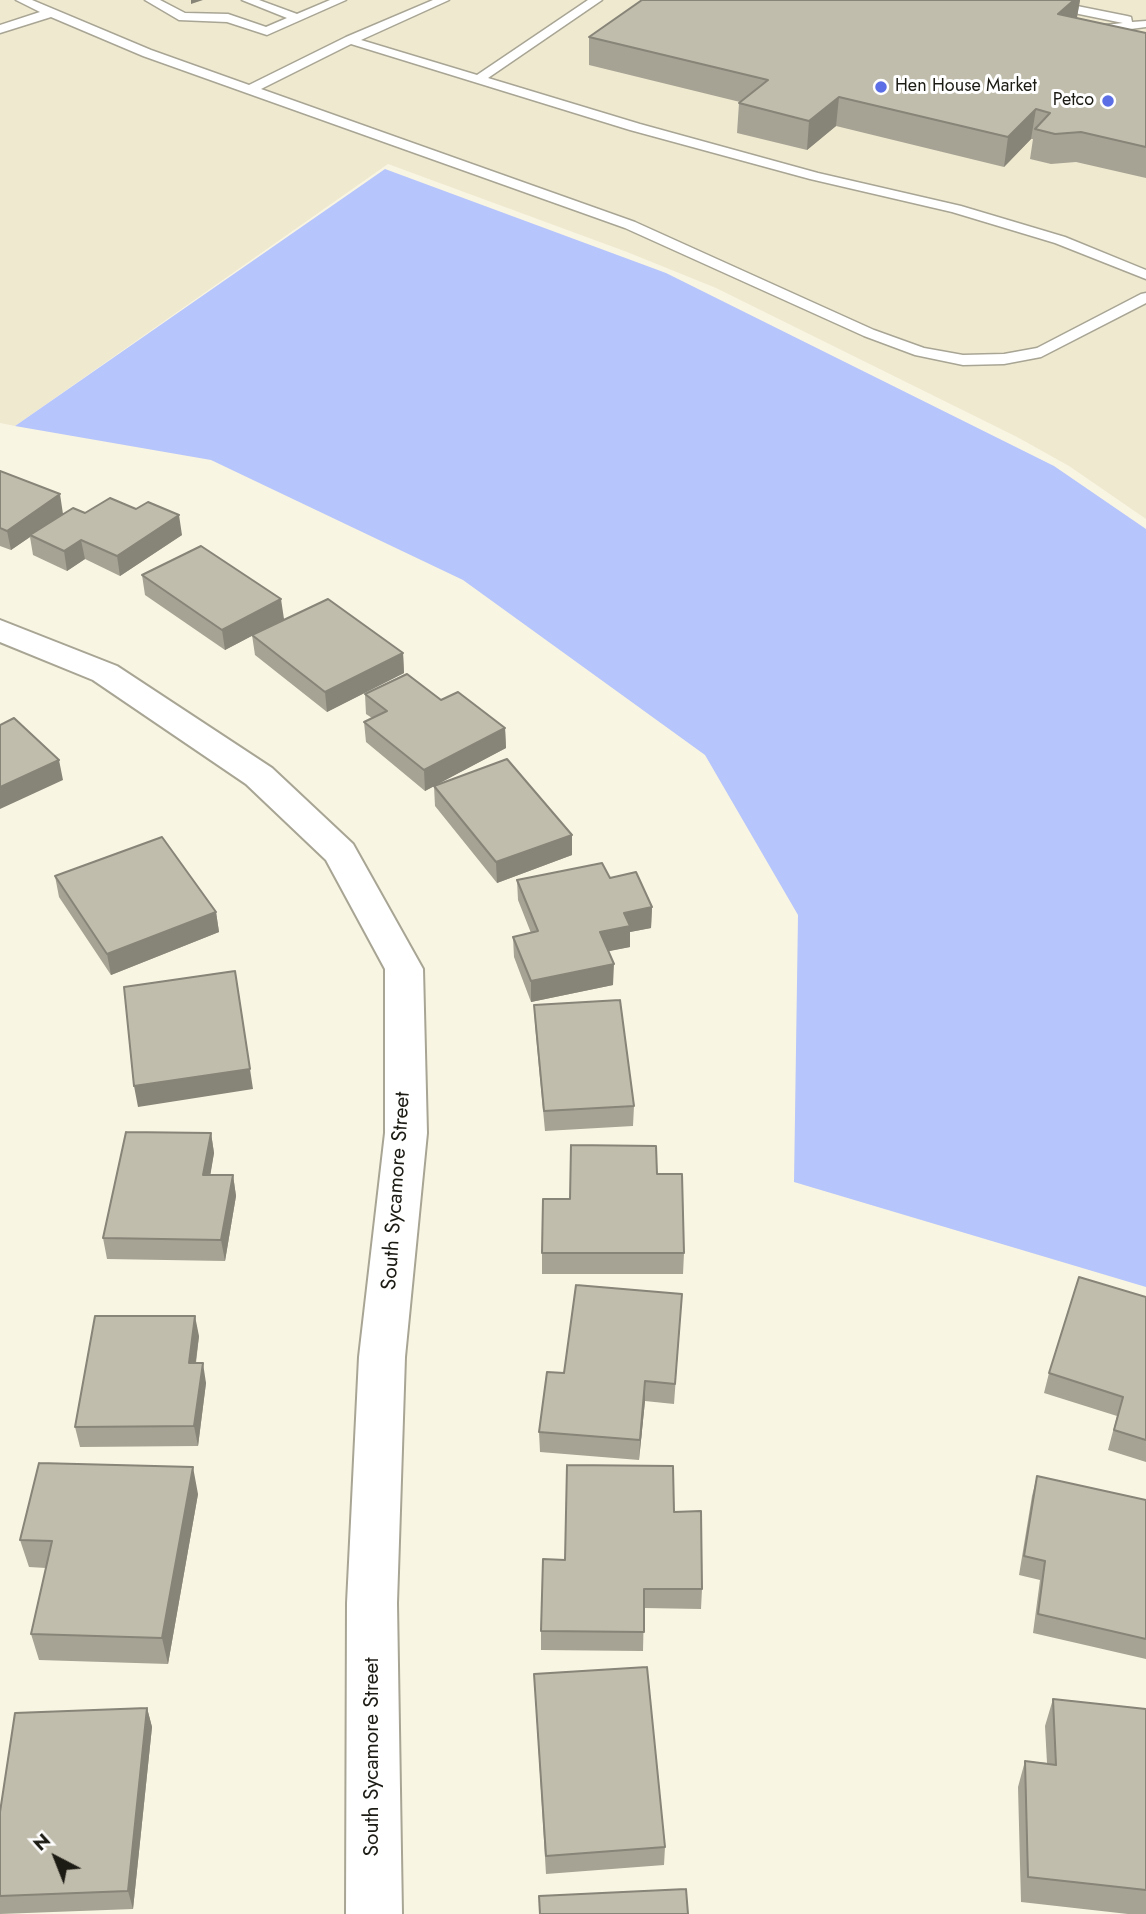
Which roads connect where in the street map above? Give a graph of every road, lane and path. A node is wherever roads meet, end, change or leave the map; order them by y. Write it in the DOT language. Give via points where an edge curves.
graph roads {
  1 [pos="22,0"];
  2 [pos="151,0"];
  3 [pos="248,0"];
  4 [pos="340,0"];
  5 [pos="443,0"];
  6 [pos="596,0"];
  7 [pos="1030,0"];
  8 [pos="211,4"];
  9 [pos="230,12"];
  10 [pos="50,13"];
  11 [pos="299,18"];
  12 [pos="1145,24"];
  13 [pos="0,29"];
  14 [pos="1076,31"];
  15 [pos="350,40"];
  16 [pos="480,78"];
  17 [pos="249,90"];
  18 [pos="1146,275"];
  19 [pos="1146,297"];
  20 [pos="0,630"];
  21 [pos="374,1914"];
  1 -- 10 [label="lane"];
  2 -- 9 [label="lane" via="183,17"];
  3 -- 11 [label="lane"];
  4 -- 11 [label="lane"];
  5 -- 15 [label="lane"];
  6 -- 16 [label="lane"];
  7 -- 12 [label="lane"];
  8 -- 9 [label="lane"];
  9 -- 11 [label="lane" via="267,31"];
  10 -- 13 [label="lane"];
  10 -- 17 [label="lane"];
  12 -- 14 [label="lane"];
  15 -- 16 [label="lane"];
  15 -- 17 [label="lane"];
  16 -- 18 [label="lane" via="648,131 956,209 1060,240"];
  17 -- 19 [label="lane" via="631,225 920,352 963,360 1041,352"];
  20 -- 21 [label="street, South Sycamore Street" via="106,673 259,776 340,853 404,969 406,1133 382,1357 372,1603"];
}
